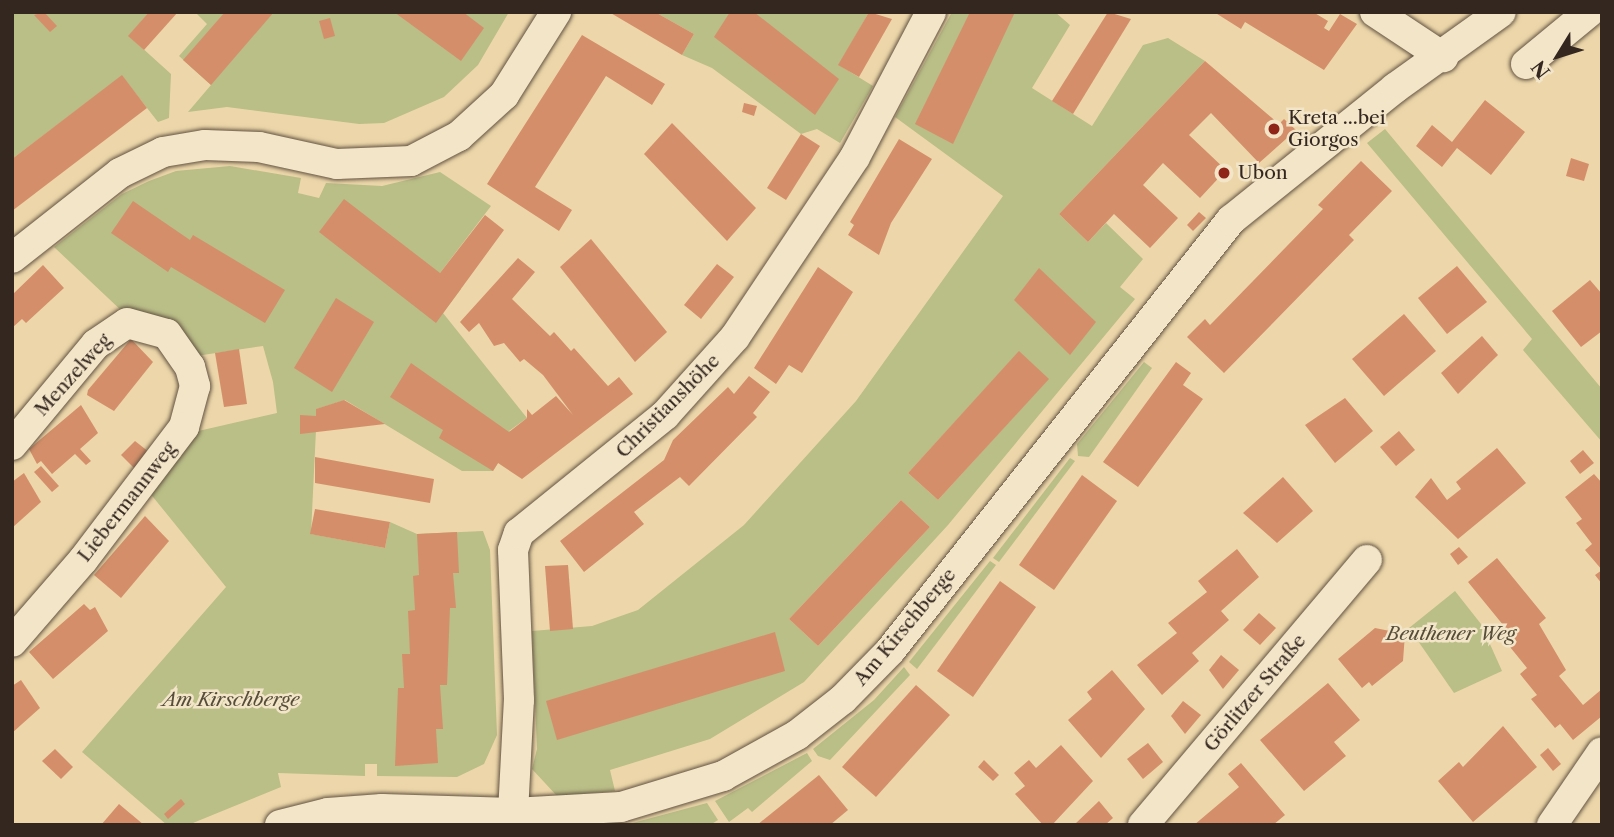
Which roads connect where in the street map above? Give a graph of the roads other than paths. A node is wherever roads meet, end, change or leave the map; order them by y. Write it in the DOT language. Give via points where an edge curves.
graph roads {
  1 [pos="556,12"];
  2 [pos="931,12"];
  3 [pos="1375,12"];
  4 [pos="1501,12"];
  5 [pos="1589,12"];
  6 [pos="1443,57"];
  7 [pos="1526,64"];
  8 [pos="12,258"];
  9 [pos="179,347"];
  10 [pos="12,445"];
  11 [pos="1367,560"];
  12 [pos="12,642"];
  13 [pos="1602,752"];
  14 [pos="513,813"];
  15 [pos="280,825"];
  16 [pos="1143,825"];
  17 [pos="1552,825"];
  1 -- 8 [label="street" via="504,95 459,136 424,155 376,166 337,164 259,147 205,145 163,152 120,173"];
  2 -- 14 [label="street, Christianshöhe" via="855,157 735,337 657,422 519,533 513,550 519,700"];
  3 -- 6 [label="street"];
  4 -- 6 [label="street, Am Kirschberge"];
  5 -- 7 [label="street"];
  6 -- 14 [label="street, Am Kirschberge" via="1258,195 1193,262 890,651 843,699 772,751 670,794 621,807"];
  9 -- 10 [label="street, Menzelweg" via="148,324 127,323 112,330"];
  9 -- 12 [label="street, Liebermannweg" via="195,386 184,427 83,560"];
  11 -- 16 [label="street, Görlitzer Straße"];
  13 -- 17 [label="street"];
  14 -- 15 [label="street, Am Kirschberge" via="382,809 328,813"];
}
